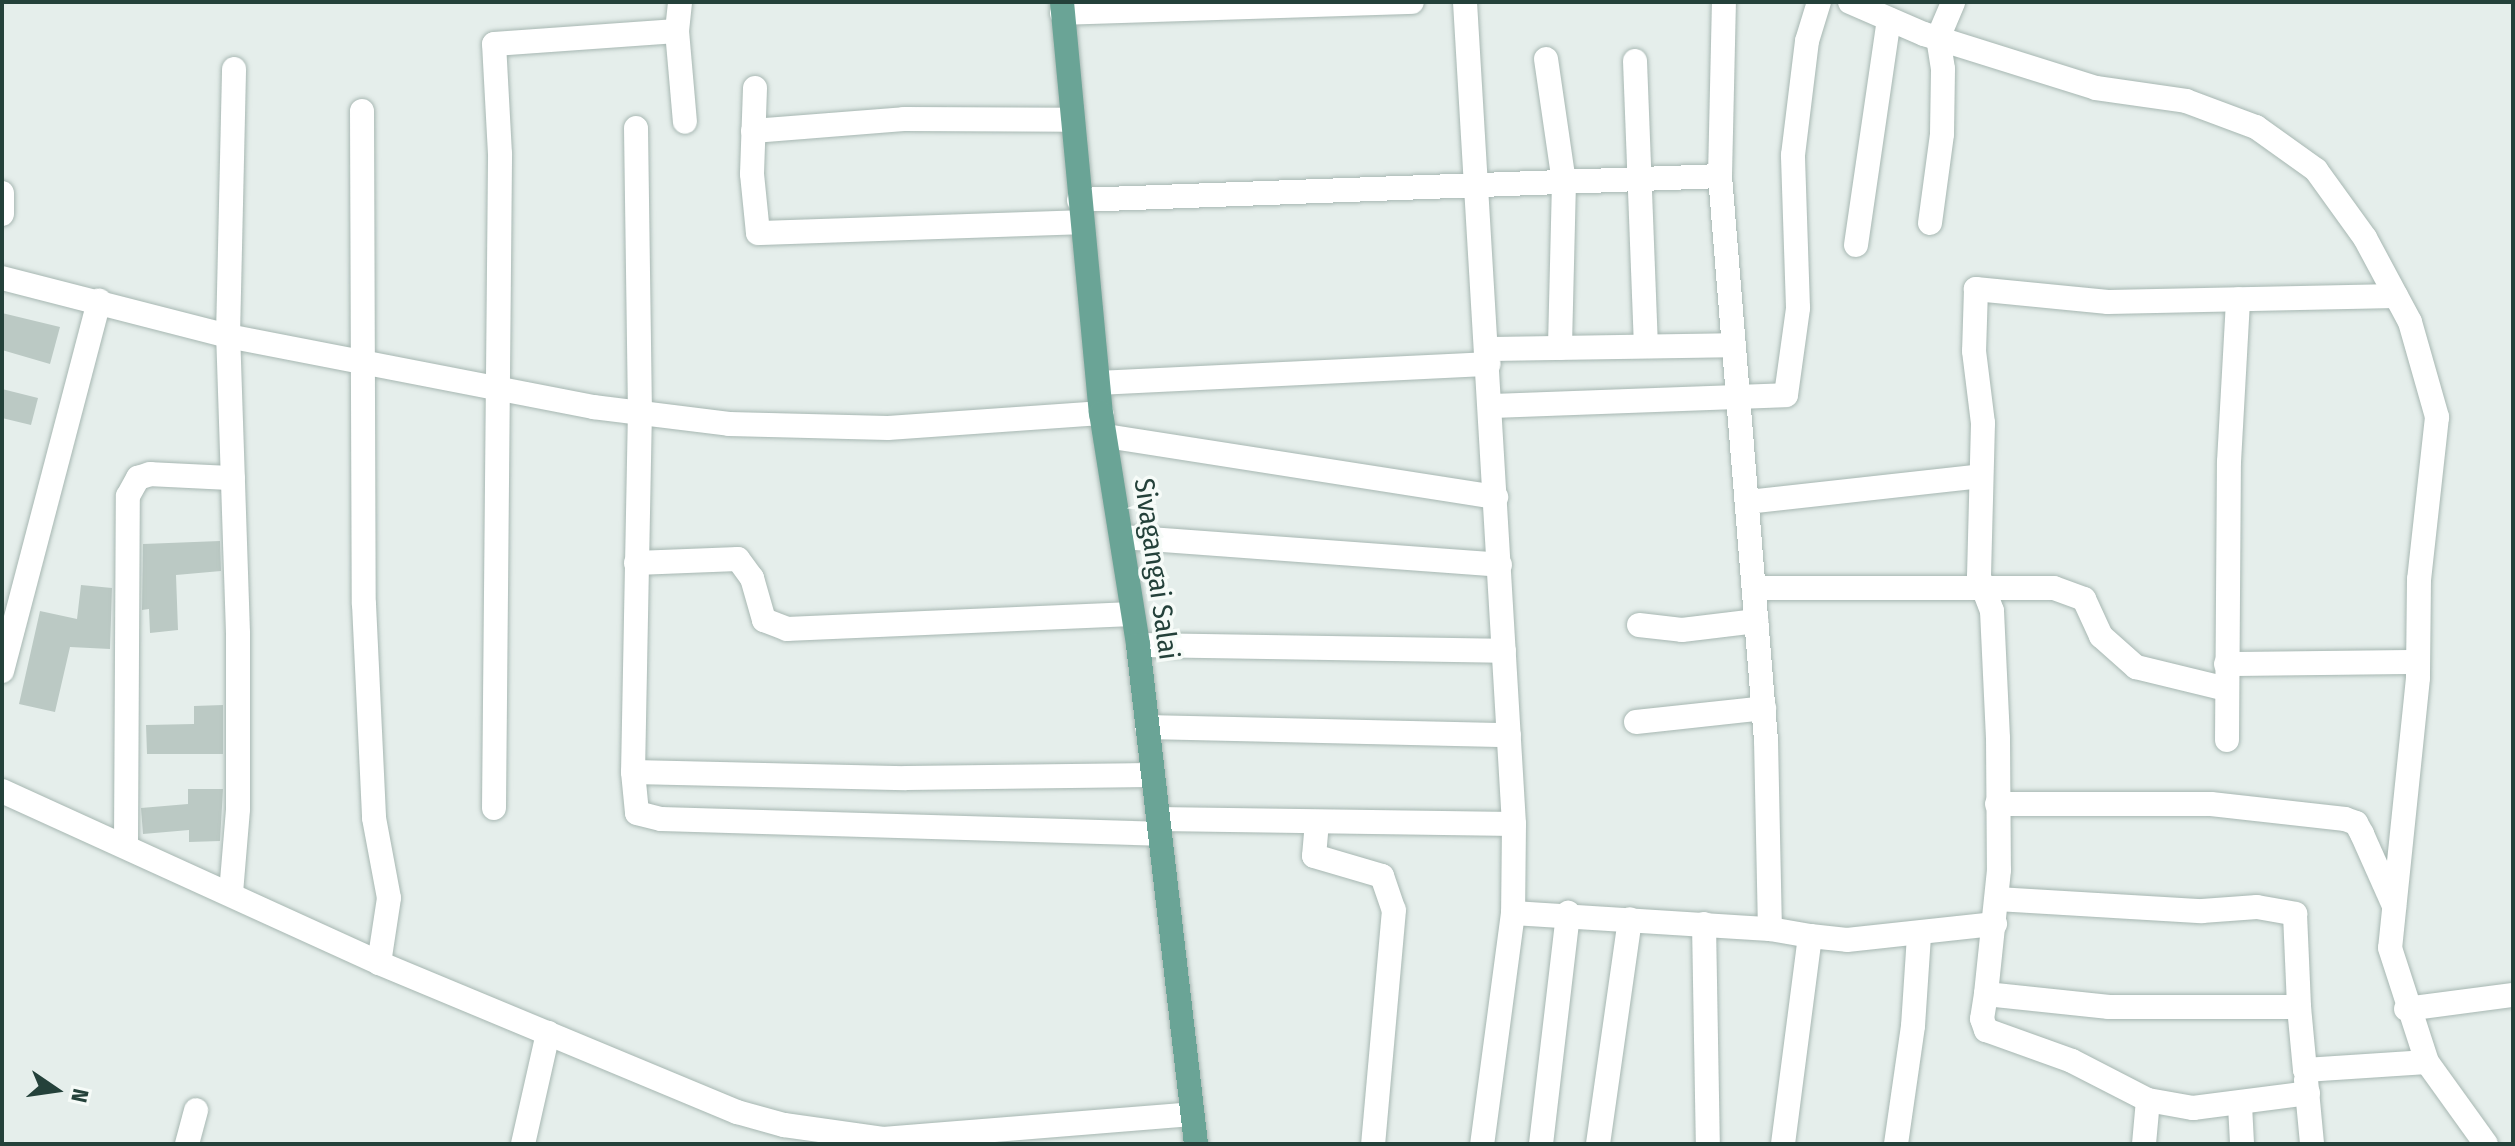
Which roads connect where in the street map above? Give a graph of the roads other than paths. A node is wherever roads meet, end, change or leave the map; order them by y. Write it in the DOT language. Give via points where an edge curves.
graph roads {
  1 [pos="680,2"];
  2 [pos="1412,2"];
  3 [pos="1465,2"];
  4 [pos="1724,2"];
  5 [pos="1819,2"];
  6 [pos="1850,2"];
  7 [pos="1953,2"];
  8 [pos="1062,8"];
  9 [pos="1889,19"];
  10 [pos="677,31"];
  11 [pos="1938,38"];
  12 [pos="1546,59"];
  13 [pos="1635,61"];
  14 [pos="234,69"];
  15 [pos="755,88"];
  16 [pos="362,111"];
  17 [pos="1071,120"];
  18 [pos="685,122"];
  19 [pos="636,128"];
  20 [pos="753,131"];
  21 [pos="1720,176"];
  22 [pos="1640,179"];
  23 [pos="1564,182"];
  24 [pos="1479,185"];
  25 [pos="2,193"];
  26 [pos="1081,211"];
  27 [pos="2,214"];
  28 [pos="1930,223"];
  29 [pos="1856,245"];
  30 [pos="2,278"];
  31 [pos="2396,296"];
  32 [pos="2238,299"];
  33 [pos="99,301"];
  34 [pos="228,336"];
  35 [pos="1734,345"];
  36 [pos="1646,346"];
  37 [pos="1560,348"];
  38 [pos="1488,357"];
  39 [pos="363,365"];
  40 [pos="1099,383"];
  41 [pos="497,387"];
  42 [pos="1738,400"];
  43 [pos="1491,406"];
  44 [pos="640,409"];
  45 [pos="1104,425"];
  46 [pos="1981,476"];
  47 [pos="233,478"];
  48 [pos="1496,497"];
  49 [pos="1747,502"];
  50 [pos="1122,537"];
  51 [pos="636,563"];
  52 [pos="1500,565"];
  53 [pos="1983,587"];
  54 [pos="1754,588"];
  55 [pos="1132,614"];
  56 [pos="1756,621"];
  57 [pos="1639,625"];
  58 [pos="1138,645"];
  59 [pos="1504,651"];
  60 [pos="2418,662"];
  61 [pos="2226,664"];
  62 [pos="2,671"];
  63 [pos="2226,689"];
  64 [pos="1764,708"];
  65 [pos="1636,722"];
  66 [pos="1147,727"];
  67 [pos="1509,735"];
  68 [pos="2227,740"];
  69 [pos="633,772"];
  70 [pos="1151,775"];
  71 [pos="2,791"];
  72 [pos="1997,804"];
  73 [pos="494,808"];
  74 [pos="1317,822"];
  75 [pos="1514,824"];
  76 [pos="1158,826"];
  77 [pos="126,844"];
  78 [pos="231,893"];
  79 [pos="1997,899"];
  80 [pos="2395,909"];
  81 [pos="1513,913"];
  82 [pos="1568,913"];
  83 [pos="1630,919"];
  84 [pos="1704,924"];
  85 [pos="1995,924"];
  86 [pos="1770,929"];
  87 [pos="1919,935"];
  88 [pos="1810,936"];
  89 [pos="379,963"];
  90 [pos="1986,994"];
  91 [pos="2513,995"];
  92 [pos="2422,1006"];
  93 [pos="2299,1007"];
  94 [pos="548,1033"];
  95 [pos="2427,1062"];
  96 [pos="2306,1082"];
  97 [pos="2148,1100"];
  98 [pos="2240,1105"];
  99 [pos="196,1110"];
  100 [pos="1192,1114"];
  101 [pos="187,1144"];
  102 [pos="523,1144"];
  103 [pos="1196,1144"];
  104 [pos="1373,1144"];
  105 [pos="1482,1144"];
  106 [pos="1541,1144"];
  107 [pos="1598,1144"];
  108 [pos="1708,1144"];
  109 [pos="1783,1144"];
  110 [pos="1896,1144"];
  111 [pos="2144,1144"];
  112 [pos="2242,1144"];
  113 [pos="2312,1144"];
  114 [pos="2486,1144"];
  1 -- 10 [label="street"];
  2 -- 8 [label="street"];
  3 -- 24 [label="street"];
  4 -- 21 [label="street"];
  5 -- 42 [label="street" via="1807,41 1794,139 1798,308 1786,395"];
  6 -- 9 [label="street"];
  7 -- 11 [label="street"];
  8 -- 17 [label="main road, Sivagangai Salai"];
  9 -- 11 [label="street"];
  9 -- 29 [label="street"];
  10 -- 18 [label="street"];
  10 -- 41 [label="street" via="494,44 500,154"];
  11 -- 28 [label="street" via="1942,134"];
  11 -- 31 [label="street" via="2096,88 2186,101 2256,127 2316,170 2365,238"];
  12 -- 23 [label="street"];
  13 -- 22 [label="street"];
  14 -- 34 [label="street"];
  15 -- 20 [label="street"];
  16 -- 39 [label="street"];
  17 -- 20 [label="street" via="904,119"];
  17 -- 26 [label="main road, Sivagangai Salai"];
  19 -- 44 [label="street"];
  20 -- 26 [label="street" via="758,233"];
  21 -- 22 [label="street"];
  21 -- 35 [label="street"];
  22 -- 23 [label="street"];
  22 -- 36 [label="street"];
  23 -- 24 [label="street"];
  23 -- 37 [label="street"];
  24 -- 26 [label="street"];
  24 -- 38 [label="street"];
  25 -- 27 [label="street"];
  26 -- 40 [label="main road, Sivagangai Salai"];
  30 -- 33 [label="street"];
  31 -- 32 [label="street"];
  31 -- 60 [label="street" via="2410,322 2437,417 2419,579"];
  32 -- 46 [label="street" via="2108,302 1976,289"];
  32 -- 61 [label="street"];
  33 -- 34 [label="street"];
  33 -- 62 [label="street"];
  34 -- 39 [label="street"];
  34 -- 47 [label="street"];
  35 -- 36 [label="street"];
  35 -- 42 [label="street"];
  36 -- 37 [label="street"];
  37 -- 38 [label="street"];
  38 -- 40 [label="street"];
  38 -- 43 [label="street"];
  39 -- 41 [label="street"];
  39 -- 89 [label="street" via="364,604 374,818 389,898"];
  40 -- 45 [label="main road, Sivagangai Salai"];
  41 -- 44 [label="street" via="593,407"];
  41 -- 73 [label="street"];
  42 -- 43 [label="street"];
  42 -- 49 [label="street"];
  43 -- 48 [label="street"];
  44 -- 45 [label="street" via="729,424"];
  44 -- 51 [label="street"];
  45 -- 48 [label="street"];
  45 -- 50 [label="main road, Sivagangai Salai"];
  46 -- 49 [label="street"];
  46 -- 53 [label="street"];
  47 -- 77 [label="street" via="150,474 138,478 128,496"];
  47 -- 78 [label="street" via="238,765"];
  48 -- 52 [label="street"];
  49 -- 54 [label="street"];
  50 -- 52 [label="street"];
  50 -- 55 [label="main road, Sivagangai Salai"];
  51 -- 55 [label="street" via="738,559 746,565 764,620 787,629"];
  51 -- 69 [label="street"];
  52 -- 59 [label="street"];
  53 -- 54 [label="street"];
  53 -- 63 [label="street" via="2054,588 2084,599 2101,636 2136,667"];
  53 -- 72 [label="street" via="1992,611"];
  54 -- 56 [label="street"];
  55 -- 58 [label="main road, Sivagangai Salai"];
  56 -- 57 [label="street" via="1682,630"];
  56 -- 64 [label="street"];
  58 -- 59 [label="street"];
  58 -- 66 [label="main road, Sivagangai Salai"];
  59 -- 67 [label="street"];
  60 -- 61 [label="street"];
  60 -- 80 [label="street"];
  61 -- 63 [label="street"];
  63 -- 68 [label="street"];
  64 -- 65 [label="street"];
  64 -- 86 [label="street"];
  66 -- 67 [label="street"];
  66 -- 70 [label="main road, Sivagangai Salai"];
  67 -- 75 [label="street"];
  69 -- 70 [label="street" via="906,778"];
  69 -- 76 [label="street" via="637,813 661,819"];
  70 -- 76 [label="main road, Sivagangai Salai"];
  71 -- 77 [label="street"];
  72 -- 79 [label="street"];
  72 -- 80 [label="street" via="2211,804 2345,819 2356,823"];
  74 -- 75 [label="street"];
  74 -- 76 [label="street"];
  74 -- 104 [label="street" via="1314,856 1382,876 1394,910"];
  75 -- 81 [label="street"];
  76 -- 100 [label="main road, Sivagangai Salai"];
  77 -- 78 [label="street"];
  78 -- 89 [label="street"];
  79 -- 85 [label="street"];
  79 -- 93 [label="street" via="2202,911 2257,907 2295,914"];
  80 -- 92 [label="street" via="2390,948"];
  81 -- 82 [label="street"];
  81 -- 105 [label="street"];
  82 -- 83 [label="street"];
  82 -- 106 [label="street"];
  83 -- 84 [label="street"];
  83 -- 107 [label="street"];
  84 -- 86 [label="street"];
  84 -- 108 [label="street"];
  85 -- 87 [label="street"];
  85 -- 90 [label="street"];
  86 -- 88 [label="street"];
  87 -- 88 [label="street" via="1847,940"];
  87 -- 110 [label="street"];
  88 -- 109 [label="street"];
  89 -- 94 [label="street"];
  90 -- 93 [label="street" via="2109,1007"];
  90 -- 97 [label="street" via="1986,1030 2072,1061"];
  91 -- 92 [label="street"];
  92 -- 95 [label="street"];
  93 -- 96 [label="street"];
  94 -- 100 [label="street" via="737,1112 836,1135 883,1139"];
  94 -- 102 [label="street"];
  95 -- 96 [label="street"];
  95 -- 114 [label="street"];
  96 -- 98 [label="street"];
  96 -- 113 [label="street"];
  97 -- 98 [label="street" via="2193,1108"];
  97 -- 111 [label="street"];
  98 -- 112 [label="street"];
  99 -- 101 [label="street"];
  100 -- 103 [label="main road, Sivagangai Salai"];
}
